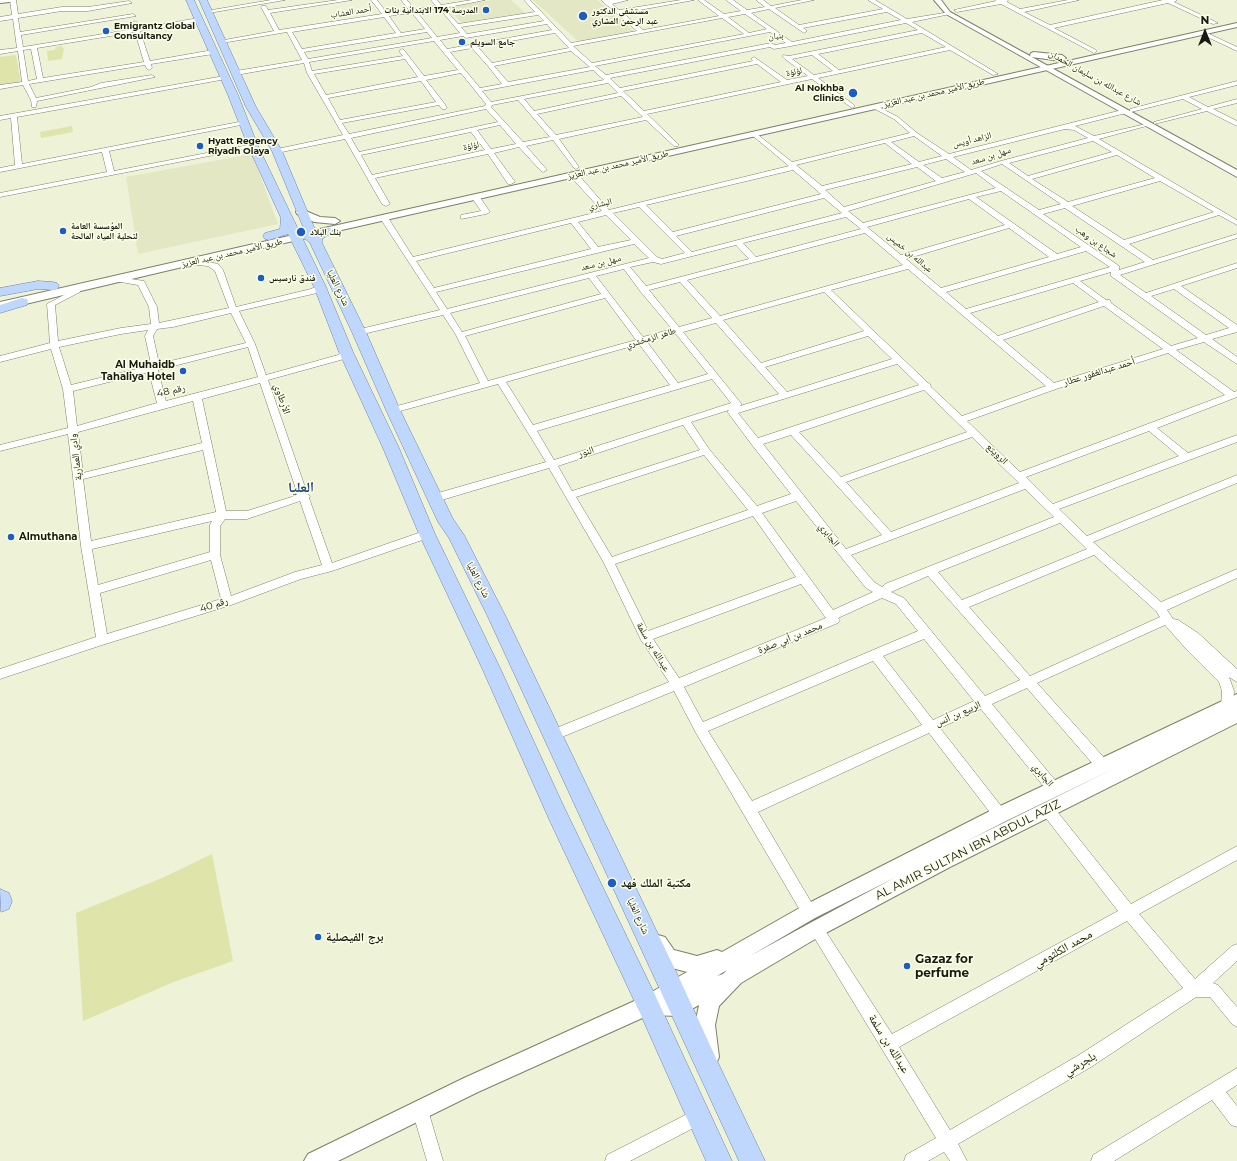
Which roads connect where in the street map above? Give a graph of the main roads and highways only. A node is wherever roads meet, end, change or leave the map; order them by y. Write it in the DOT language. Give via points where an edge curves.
graph roads {
  1 [pos="190,0"];
  2 [pos="204,10"];
  3 [pos="1237,18"];
  4 [pos="1237,25"];
  5 [pos="1067,60"];
  6 [pos="1042,63"];
  7 [pos="1023,70"];
  8 [pos="1068,74"];
  9 [pos="1058,75"];
  10 [pos="242,101"];
  11 [pos="852,106"];
  12 [pos="836,116"];
  13 [pos="635,155"];
  14 [pos="614,166"];
  15 [pos="575,171"];
  16 [pos="318,227"];
  17 [pos="289,233"];
  18 [pos="269,236"];
  19 [pos="52,286"];
  20 [pos="0,292"];
  21 [pos="0,297"];
  22 [pos="22,302"];
  23 [pos="0,308"];
  24 [pos="435,498"];
  25 [pos="415,504"];
  26 [pos="456,535"];
  27 [pos="431,542"];
  28 [pos="719,1161"];
  29 [pos="752,1161"];
  1 -- 2 [label="main road, شارع العليا"];
  2 -- 10 [label="main road, شارع العليا" via="217,47"];
  3 -- 5 [label="main road, طريق الأمير محمد بن عبد العزيز" via="1094,51"];
  4 -- 5 [label="main road, طريق الأمير محمد بن عبد العزيز"];
  5 -- 6 [label="main road, طريق الأمير محمد بن عبد العزيز"];
  5 -- 6 [label="main road"];
  5 -- 8 [label="main road"];
  6 -- 7 [label="main road, طريق الأمير محمد بن عبد العزيز"];
  6 -- 7 [label="main road" via="1025,61"];
  7 -- 9 [label="main road"];
  7 -- 11 [label="main road, طريق الأمير محمد بن عبد العزيز"];
  7 -- 12 [label="main road, طريق الأمير محمد بن عبد العزيز"];
  10 -- 16 [label="main road, شارع العليا" via="277,151"];
  10 -- 17 [label="main road, شارع العليا" via="244,123"];
  11 -- 12 [label="main road" via="862,106"];
  11 -- 13 [label="main road, طريق الأمير محمد بن عبد العزيز"];
  12 -- 14 [label="main road, طريق الأمير محمد بن عبد العزيز"];
  13 -- 14 [label="main road" via="611,163"];
  13 -- 15 [label="main road, طريق الأمير محمد بن عبد العزيز"];
  14 -- 15 [label="main road, طريق الأمير محمد بن عبد العزيز"];
  15 -- 16 [label="main road, طريق الأمير محمد بن عبد العزيز" via="511,182"];
  15 -- 16 [label="main road, طريق الأمير محمد بن عبد العزيز" via="476,198 384,218"];
  16 -- 17 [label="main road" via="304,225"];
  16 -- 17 [label="main road" via="312,239 300,239"];
  16 -- 24 [label="main road, شارع العليا" via="359,332"];
  17 -- 18 [label="main road" via="287,226 285,231"];
  17 -- 22 [label="main road, طريق الأمير محمد بن عبد العزيز" via="190,262"];
  17 -- 25 [label="main road, شارع العليا" via="320,287 346,352"];
  18 -- 19 [label="main road, طريق الأمير محمد بن عبد العزيز"];
  19 -- 20 [label="main road" via="38,285"];
  19 -- 21 [label="main road, طريق الأمير محمد بن عبد العزيز"];
  22 -- 23 [label="main road"];
  24 -- 25 [label="main road" via="436,510 432,515 426,515"];
  24 -- 26 [label="main road, شارع العليا" via="446,522"];
  25 -- 27 [label="main road, شارع العليا"];
  26 -- 27 [label="main road" via="434,533"];
  26 -- 29 [label="main road, شارع العليا" via="554,735"];
  27 -- 28 [label="main road, شارع العليا"];
}
